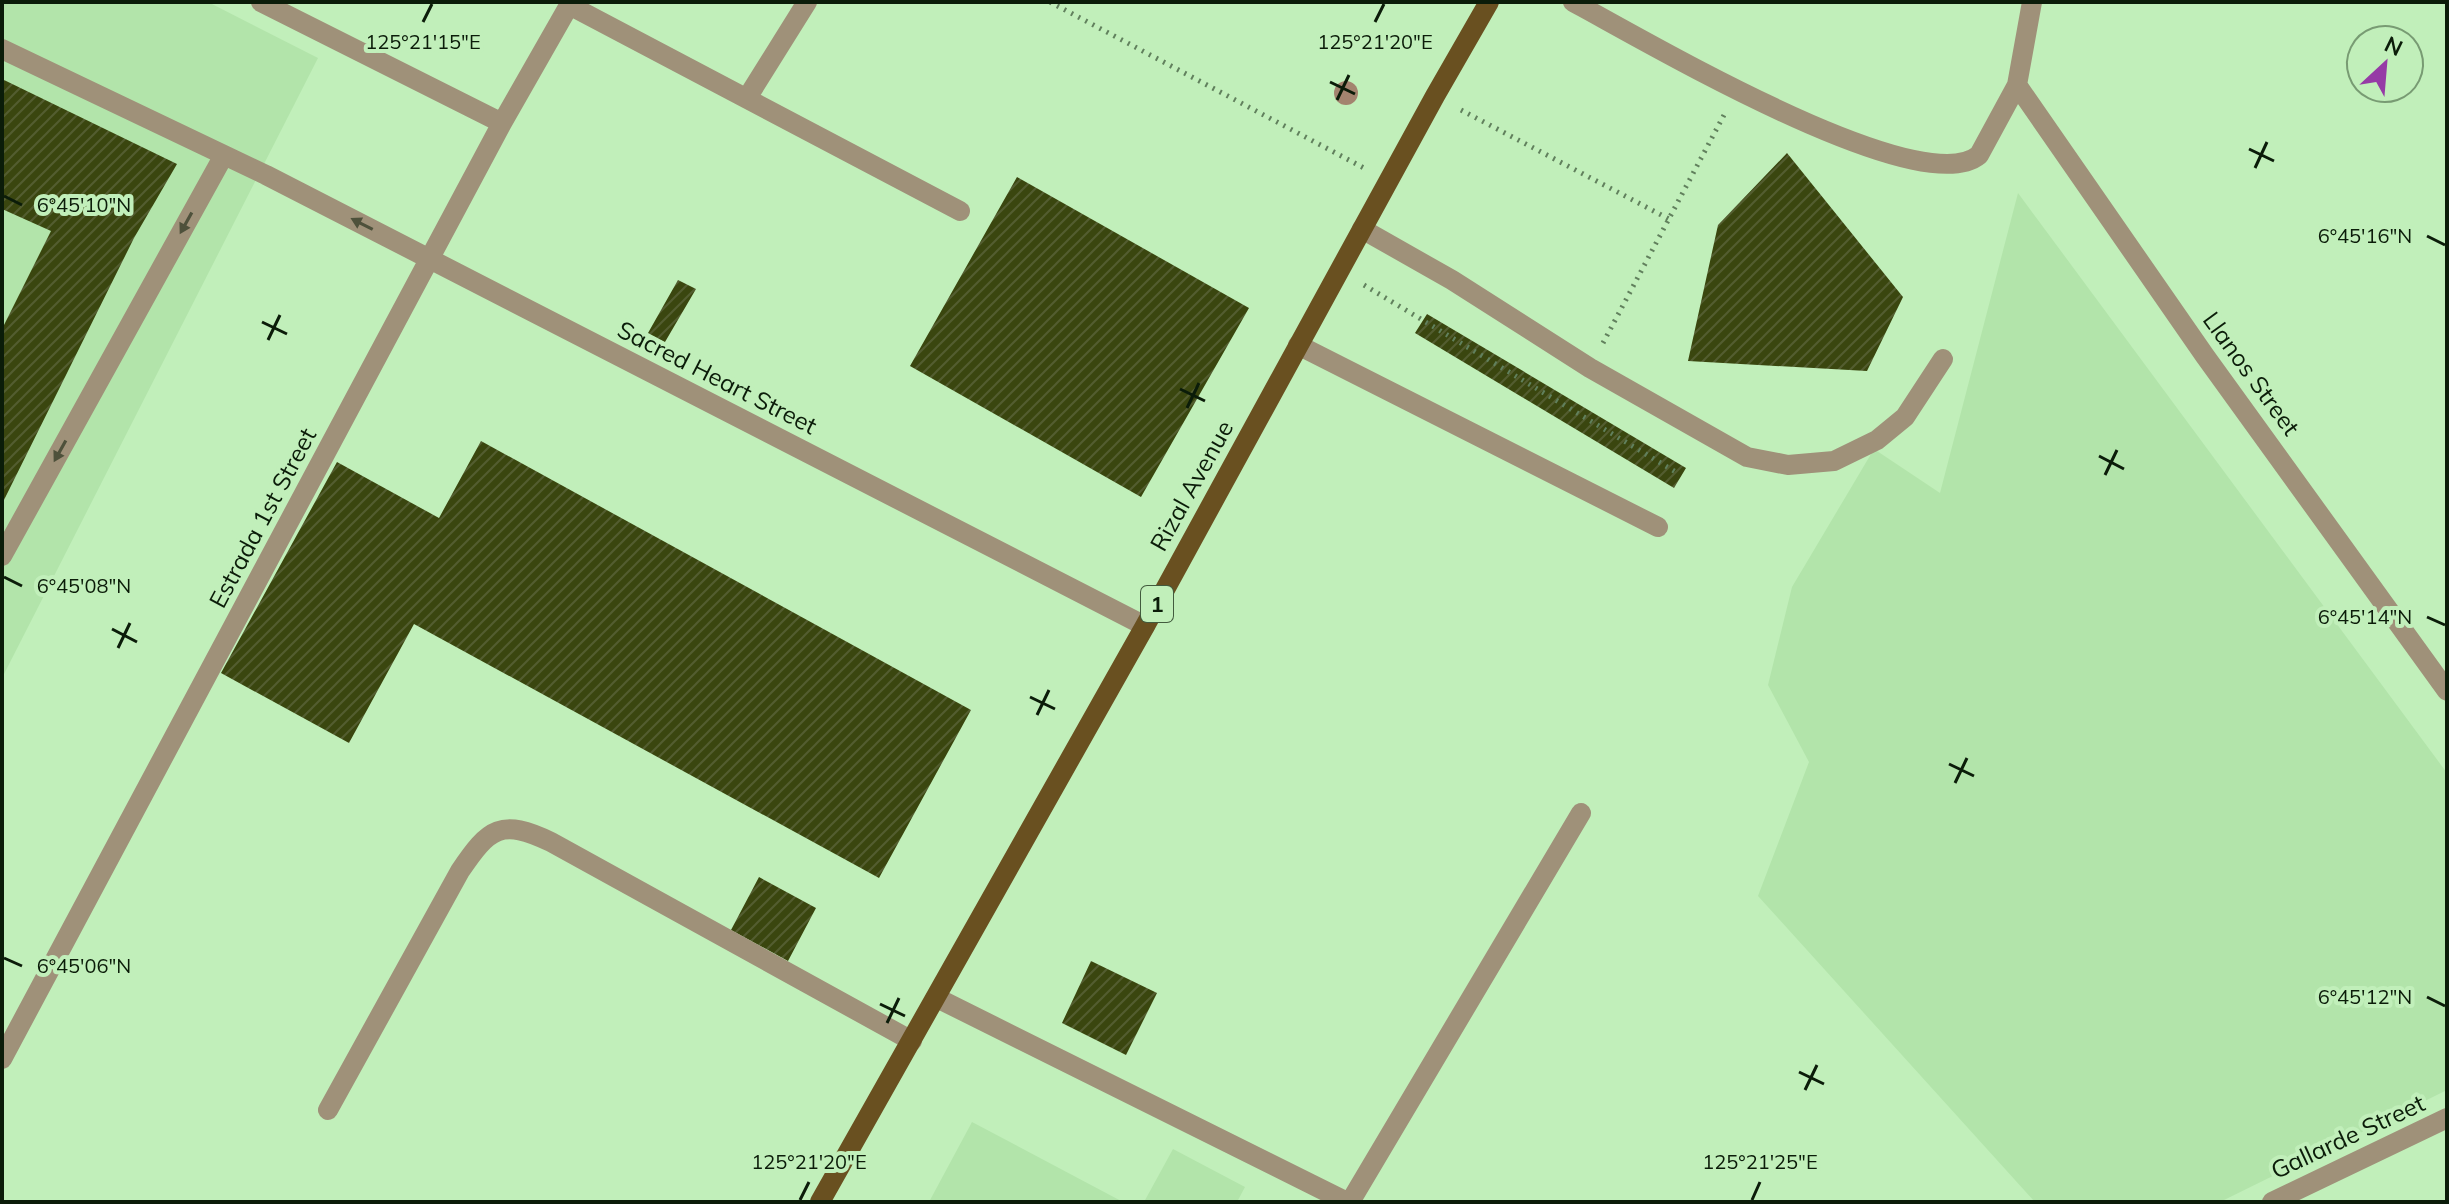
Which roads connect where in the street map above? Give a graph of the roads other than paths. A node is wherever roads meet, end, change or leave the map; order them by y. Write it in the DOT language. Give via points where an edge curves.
graph roads {
  1 [pos="261,2"];
  2 [pos="807,2"];
  3 [pos="1489,2"];
  4 [pos="1573,2"];
  5 [pos="2032,2"];
  6 [pos="570,4"];
  7 [pos="2,49"];
  8 [pos="2017,85"];
  9 [pos="747,98"];
  10 [pos="502,123"];
  11 [pos="224,155"];
  12 [pos="960,211"];
  13 [pos="1362,229"];
  14 [pos="431,260"];
  15 [pos="1298,345"];
  16 [pos="1943,359"];
  17 [pos="1658,527"];
  18 [pos="2,556"];
  19 [pos="1145,626"];
  20 [pos="2447,691"];
  21 [pos="1581,813"];
  22 [pos="937,998"];
  23 [pos="912,1041"];
  24 [pos="2,1059"];
  25 [pos="328,1110"];
  26 [pos="2447,1118"];
  27 [pos="820,1202"];
  28 [pos="1349,1202"];
  29 [pos="2272,1202"];
  1 -- 10 [label="street"];
  2 -- 9 [label="street"];
  3 -- 13 [label="main road, Rizal Avenue / 1"];
  4 -- 8 [label="street" via="1820,129 1911,161 1971,162"];
  5 -- 8 [label="street"];
  6 -- 9 [label="street"];
  6 -- 10 [label="street, Estrada 1st Street"];
  7 -- 11 [label="street, Sacred Heart Street"];
  8 -- 20 [label="street, Llanos Street"];
  9 -- 12 [label="street"];
  10 -- 14 [label="street, Estrada 1st Street"];
  14 -- 11 [label="street, Sacred Heart Street, one-way"];
  11 -- 18 [label="street, one-way"];
  13 -- 15 [label="main road, Rizal Avenue / 1"];
  13 -- 16 [label="street" via="1747,457 1788,465 1834,461 1877,440 1905,417"];
  14 -- 19 [label="street, Sacred Heart Street"];
  14 -- 24 [label="street, Estrada 1st Street"];
  15 -- 17 [label="street"];
  15 -- 19 [label="main road, Rizal Avenue / 1"];
  19 -- 22 [label="main road, Rizal Avenue / 1"];
  21 -- 28 [label="street"];
  22 -- 23 [label="main road, Rizal Avenue / 1"];
  22 -- 28 [label="street"];
  23 -- 25 [label="street" via="551,842 511,828 481,840 460,871"];
  23 -- 27 [label="main road, Rizal Avenue / 1"];
  26 -- 29 [label="street, Gallarde Street"];
}
